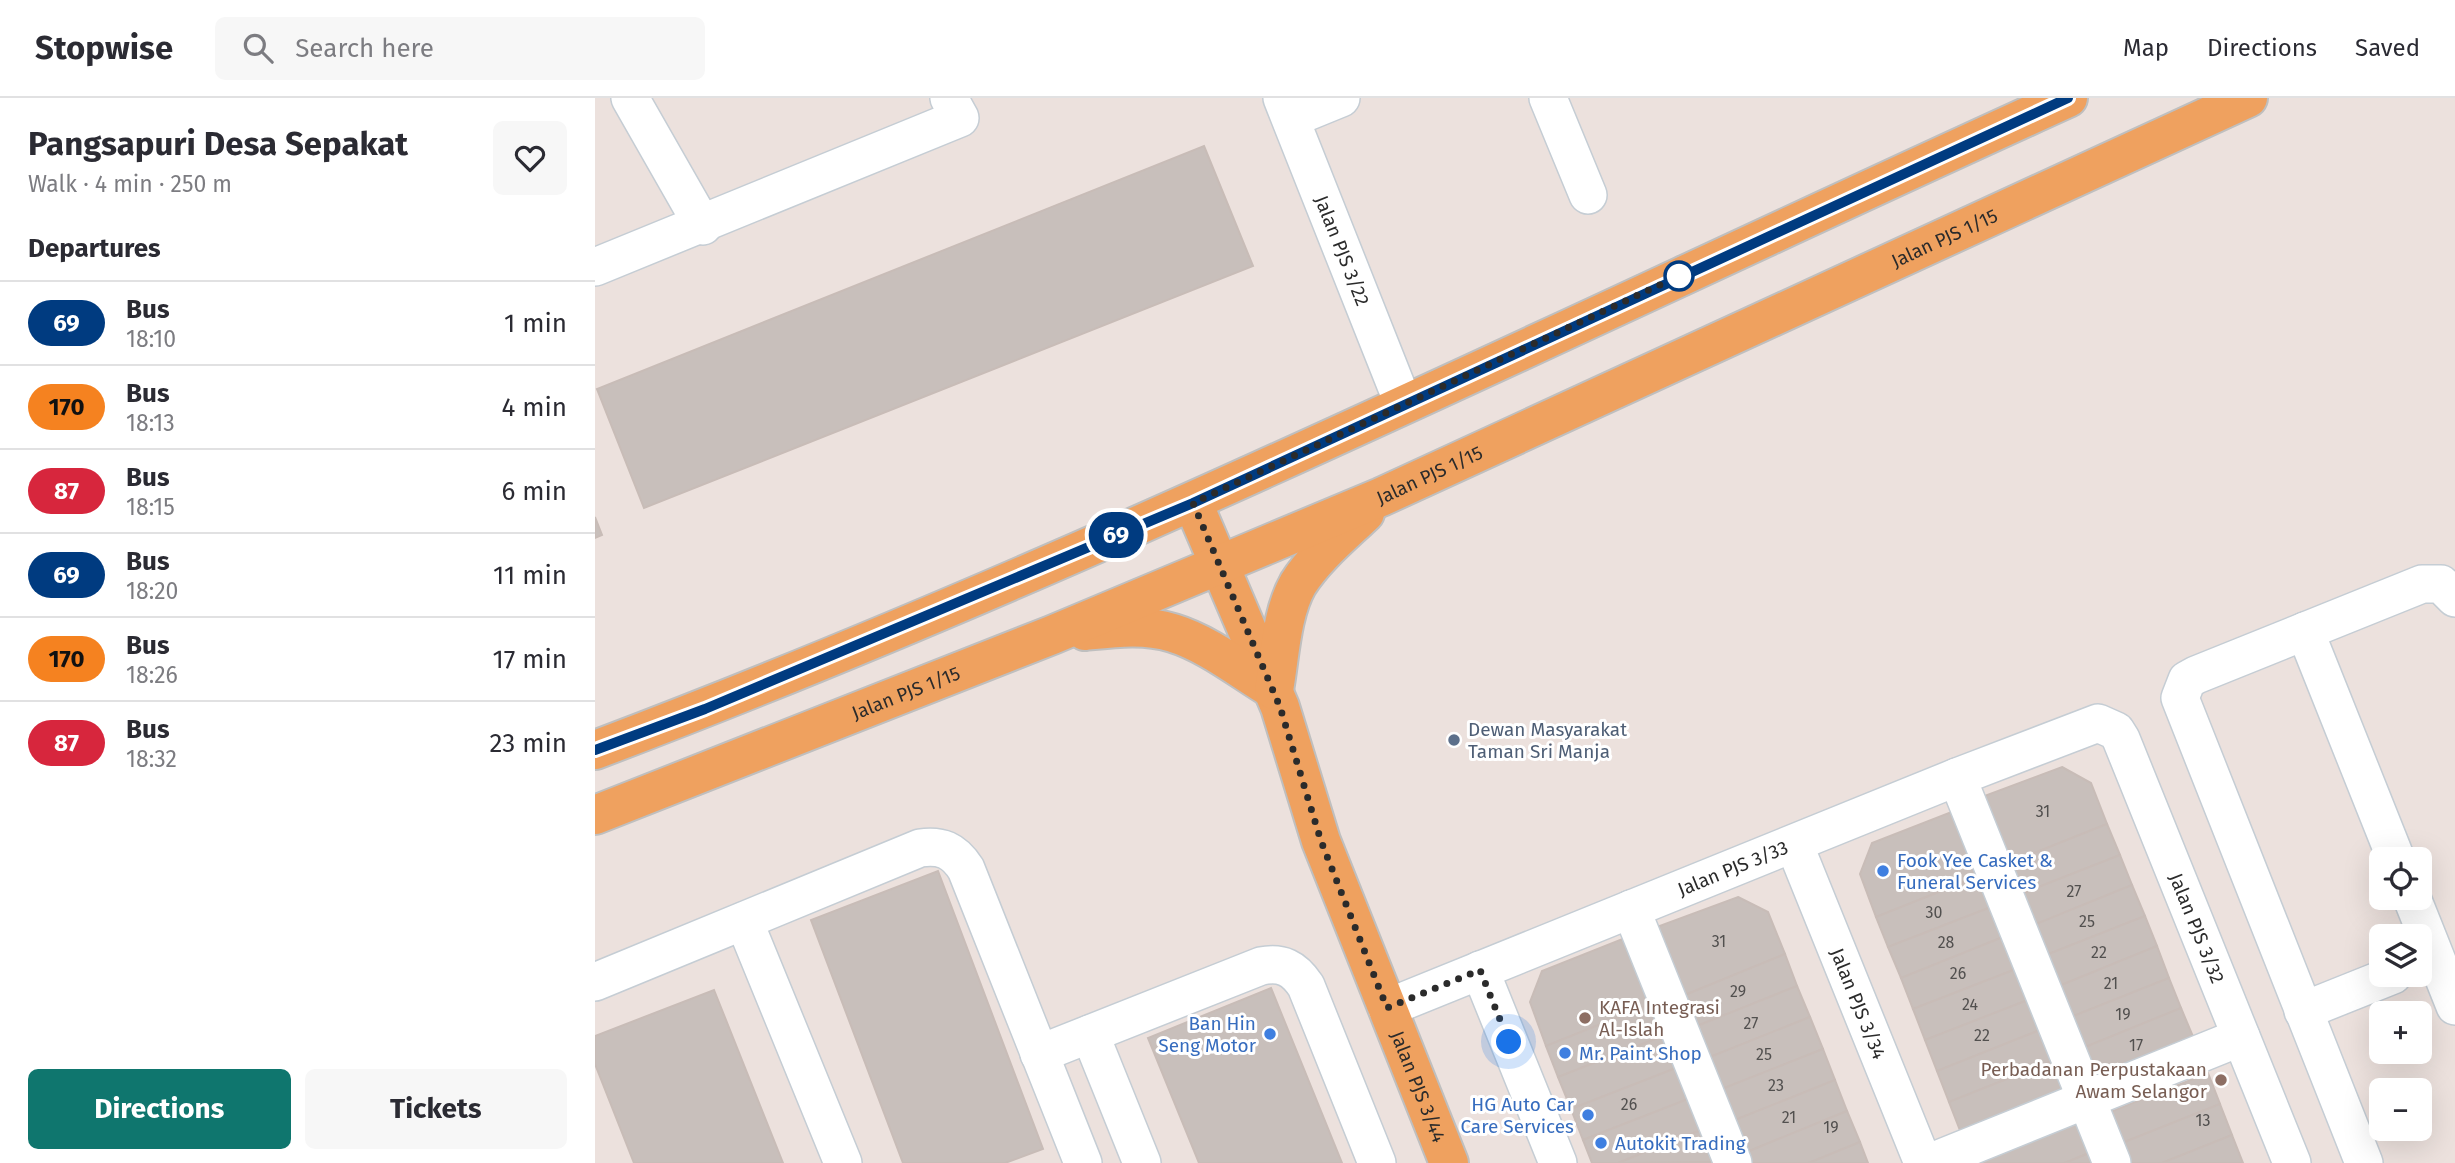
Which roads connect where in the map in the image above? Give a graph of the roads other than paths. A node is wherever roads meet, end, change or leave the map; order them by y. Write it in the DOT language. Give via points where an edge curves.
graph roads {
  1 [pos="629,98"];
  2 [pos="1341,98"];
  3 [pos="1548,98"];
  4 [pos="2068,98"];
  5 [pos="2248,98"];
  6 [pos="955,108"];
  7 [pos="1287,108"];
  8 [pos="1588,195"];
  9 [pos="703,226"];
  10 [pos="595,267"];
  11 [pos="1403,403"];
  12 [pos="1381,497"];
  13 [pos="1193,503"];
  14 [pos="1220,565"];
  15 [pos="2448,591"];
  16 [pos="2305,631"];
  17 [pos="1052,635"];
  18 [pos="1274,690"];
  19 [pos="2078,729"];
  20 [pos="595,750"];
  21 [pos="1957,777"];
  22 [pos="595,815"];
  23 [pos="1794,844"];
  24 [pos="2391,847"];
  25 [pos="1631,909"];
  26 [pos="2416,910"];
  27 [pos="744,921"];
  28 [pos="2437,957"];
  29 [pos="1480,970"];
  30 [pos="595,982"];
  31 [pos="2369,985"];
  32 [pos="2455,1006"];
  33 [pos="1387,1008"];
  34 [pos="2303,1011"];
  35 [pos="1090,1034"];
  36 [pos="2241,1037"];
  37 [pos="1039,1054"];
  38 [pos="2086,1098"];
  39 [pos="843,1163"];
  40 [pos="1083,1163"];
  41 [pos="1142,1163"];
  42 [pos="1377,1163"];
  43 [pos="1449,1163"];
  44 [pos="1558,1163"];
  45 [pos="1733,1163"];
  46 [pos="1923,1163"];
  47 [pos="1929,1163"];
  48 [pos="2112,1163"];
  49 [pos="2292,1163"];
  50 [pos="2364,1163"];
  1 -- 9 [label="street"];
  2 -- 7 [label="street"];
  3 -- 8 [label="street"];
  4 -- 11 [label="main road"];
  5 -- 12 [label="main road, Jalan PJS 1/15"];
  6 -- 9 [label="street"];
  7 -- 11 [label="street, Jalan PJS 3/22"];
  9 -- 10 [label="street"];
  11 -- 13 [label="main road"];
  12 -- 14 [label="main road, Jalan PJS 1/15"];
  12 -- 18 [label="main road" via="1322,553 1297,586"];
  13 -- 14 [label="main road, Jalan PJS 3/44"];
  13 -- 20 [label="main road" via="718,703"];
  14 -- 17 [label="main road, Jalan PJS 1/15"];
  14 -- 18 [label="main road, Jalan PJS 3/44"];
  15 -- 16 [label="street" via="2423,584"];
  16 -- 24 [label="street"];
  16 -- 34 [label="street" via="2187,680 2180,698"];
  17 -- 18 [label="main road" via="1126,626 1172,633"];
  17 -- 22 [label="main road, Jalan PJS 1/15"];
  18 -- 33 [label="main road, Jalan PJS 3/44" via="1321,841"];
  19 -- 21 [label="street, Jalan PJS 3/33"];
  19 -- 36 [label="street, Jalan PJS 3/32" via="2107,725 2120,739"];
  21 -- 23 [label="street, Jalan PJS 3/33"];
  21 -- 38 [label="street"];
  23 -- 25 [label="street, Jalan PJS 3/33"];
  23 -- 46 [label="street, Jalan PJS 3/34"];
  25 -- 29 [label="street, Jalan PJS 3/33"];
  25 -- 45 [label="street"];
  26 -- 28 [label="street"];
  27 -- 30 [label="street"];
  27 -- 37 [label="street" via="920,848 947,849 965,869"];
  27 -- 39 [label="street"];
  28 -- 32 [label="street"];
  29 -- 33 [label="street, Jalan PJS 3/33"];
  29 -- 44 [label="street"];
  31 -- 34 [label="street"];
  33 -- 43 [label="main road, Jalan PJS 3/44"];
  34 -- 50 [label="street"];
  35 -- 37 [label="street"];
  35 -- 41 [label="street"];
  35 -- 42 [label="street" via="1261,966 1288,967 1306,986"];
  36 -- 38 [label="street"];
  36 -- 49 [label="street, Jalan PJS 3/32"];
  37 -- 40 [label="street"];
  38 -- 47 [label="street"];
  38 -- 48 [label="street"];
}
